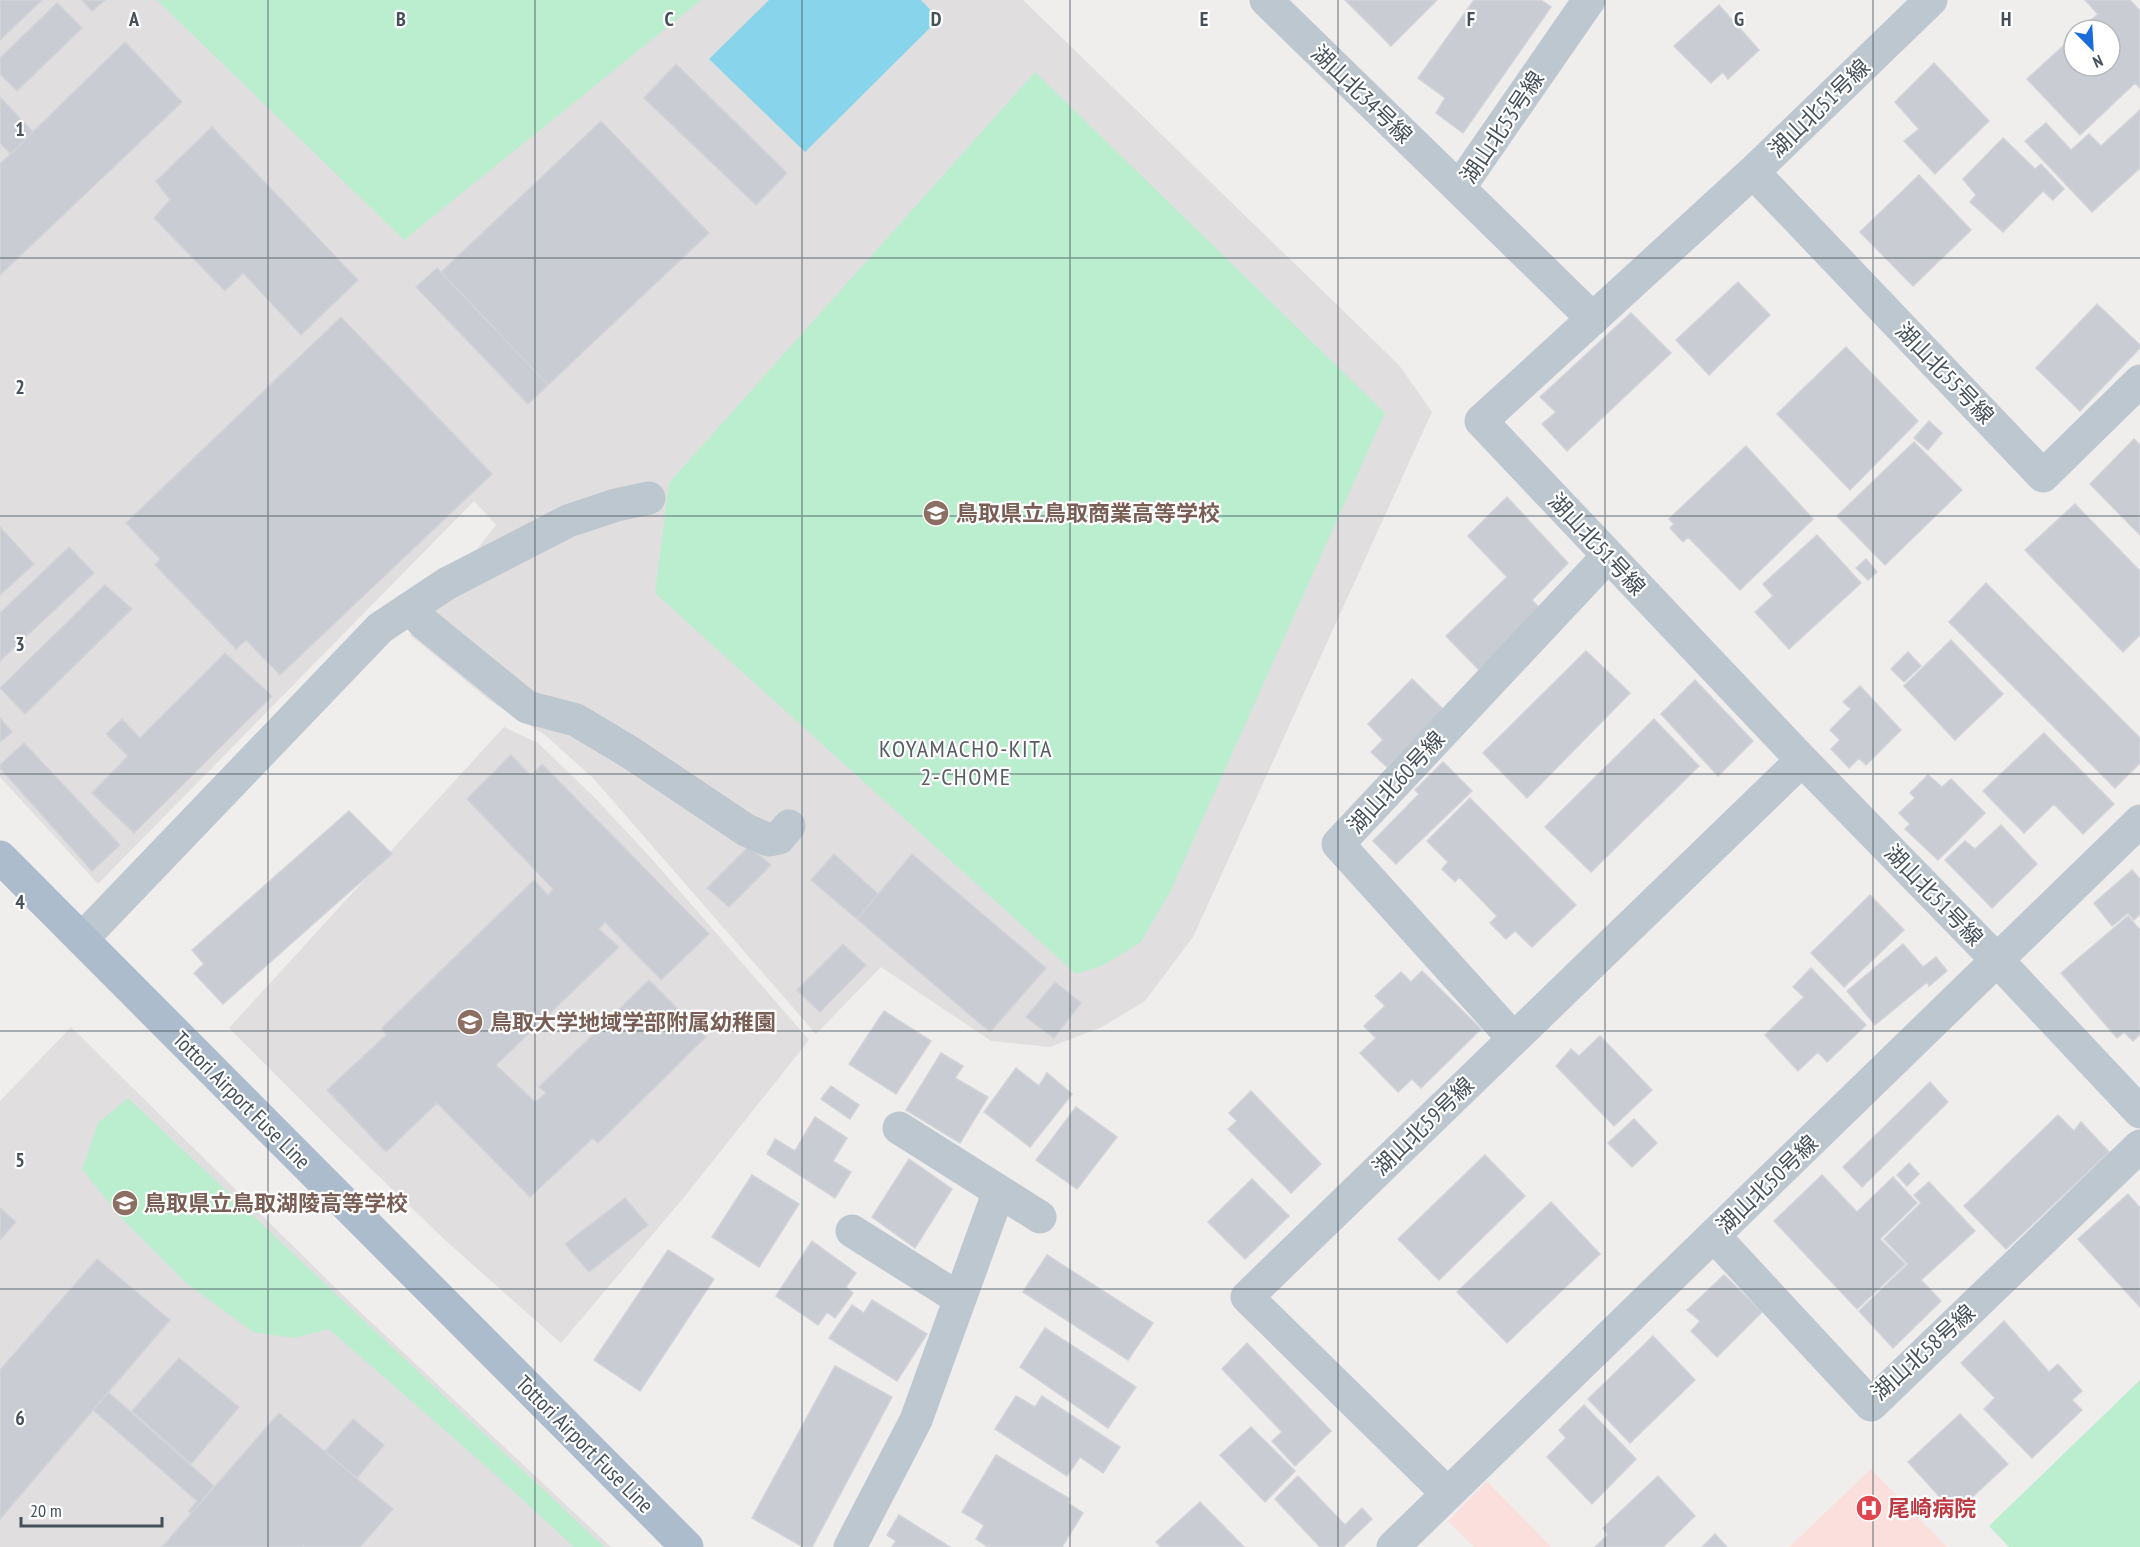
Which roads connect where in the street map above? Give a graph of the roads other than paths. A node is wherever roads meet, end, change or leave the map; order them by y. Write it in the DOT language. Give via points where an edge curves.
graph roads {
  1 [pos="1266,0"];
  2 [pos="1589,0"];
  3 [pos="1931,0"];
  4 [pos="1753,172"];
  5 [pos="1459,188"];
  6 [pos="1593,319"];
  7 [pos="2140,381"];
  8 [pos="649,498"];
  9 [pos="1608,556"];
  10 [pos="411,609"];
  11 [pos="1802,760"];
  12 [pos="2140,821"];
  13 [pos="789,826"];
  14 [pos="0,857"];
  15 [pos="82,939"];
  16 [pos="1997,960"];
  17 [pos="1513,1038"];
  18 [pos="2140,1112"];
  19 [pos="899,1128"];
  20 [pos="2140,1146"];
  21 [pos="999,1191"];
  22 [pos="1040,1217"];
  23 [pos="852,1231"];
  24 [pos="1714,1236"];
  25 [pos="960,1299"];
  26 [pos="1448,1494"];
  27 [pos="687,1547"];
  28 [pos="850,1547"];
  29 [pos="1393,1547"];
  1 -- 5 [label="street, 湖山北34号線"];
  2 -- 5 [label="street, 湖山北53号線"];
  3 -- 4 [label="street, 湖山北51号線"];
  4 -- 6 [label="street, 湖山北51号線"];
  4 -- 7 [label="street, 湖山北55号線" via="2043,476"];
  5 -- 6 [label="street, 湖山北53号線"];
  6 -- 9 [label="street, 湖山北51号線" via="1481,421"];
  8 -- 10 [label="street" via="568,521 446,584"];
  9 -- 11 [label="street, 湖山北51号線"];
  9 -- 17 [label="street, 湖山北60号線" via="1338,844"];
  10 -- 13 [label="street" via="527,707 576,720 769,840 779,838"];
  10 -- 15 [label="street" via="380,628"];
  11 -- 16 [label="street, 湖山北51号線"];
  11 -- 17 [label="street, 湖山北59号線"];
  12 -- 16 [label="street, 湖山北50号線"];
  14 -- 15 [label="main road, Tottori Airport Fuse Line"];
  15 -- 27 [label="main road, Tottori Airport Fuse Line"];
  16 -- 18 [label="street, 湖山北51号線"];
  16 -- 24 [label="street, 湖山北50号線"];
  17 -- 26 [label="street, 湖山北59号線" via="1247,1297"];
  19 -- 21 [label="street"];
  20 -- 24 [label="street, 湖山北58号線" via="1871,1404"];
  21 -- 22 [label="street"];
  21 -- 25 [label="street"];
  23 -- 25 [label="street"];
  24 -- 26 [label="street, 湖山北50号線"];
  25 -- 28 [label="street" via="916,1420"];
  26 -- 29 [label="street, 湖山北50号線"];
}
